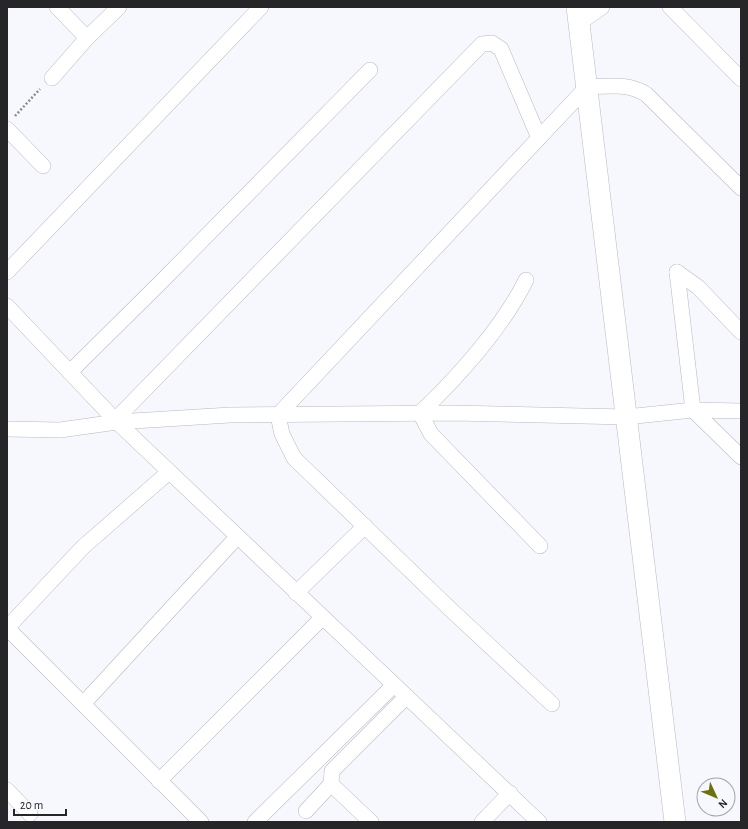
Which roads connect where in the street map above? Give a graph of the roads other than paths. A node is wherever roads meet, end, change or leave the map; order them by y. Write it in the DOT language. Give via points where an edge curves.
graph roads {
  1 [pos="56,7"];
  2 [pos="119,7"];
  3 [pos="261,7"];
  4 [pos="602,7"];
  5 [pos="670,7"];
  6 [pos="578,15"];
  7 [pos="87,38"];
  8 [pos="370,70"];
  9 [pos="52,78"];
  10 [pos="741,79"];
  11 [pos="587,87"];
  12 [pos="9,124"];
  13 [pos="539,138"];
  14 [pos="43,166"];
  15 [pos="741,188"];
  16 [pos="7,272"];
  17 [pos="526,280"];
  18 [pos="7,306"];
  19 [pos="741,332"];
  20 [pos="70,372"];
  21 [pos="693,410"];
  22 [pos="741,411"];
  23 [pos="420,413"];
  24 [pos="278,415"];
  25 [pos="626,417"];
  26 [pos="116,421"];
  27 [pos="7,429"];
  28 [pos="741,457"];
  29 [pos="169,472"];
  30 [pos="365,526"];
  31 [pos="237,537"];
  32 [pos="540,546"];
  33 [pos="296,593"];
  34 [pos="322,618"];
  35 [pos="7,628"];
  36 [pos="394,685"];
  37 [pos="406,697"];
  38 [pos="83,704"];
  39 [pos="552,704"];
  40 [pos="319,759"];
  41 [pos="331,778"];
  42 [pos="159,781"];
  43 [pos="7,790"];
  44 [pos="510,793"];
  45 [pos="306,811"];
  46 [pos="30,814"];
  47 [pos="201,822"];
  48 [pos="255,822"];
  49 [pos="371,822"];
  50 [pos="482,822"];
  51 [pos="538,822"];
  52 [pos="675,822"];
  1 -- 7 [label="street"];
  2 -- 7 [label="street"];
  3 -- 16 [label="street"];
  4 -- 6 [label="street"];
  5 -- 10 [label="street"];
  6 -- 11 [label="street"];
  7 -- 9 [label="street"];
  8 -- 20 [label="street"];
  11 -- 13 [label="street"];
  11 -- 15 [label="street" via="622,86 636,88 646,94"];
  11 -- 25 [label="street"];
  12 -- 14 [label="street"];
  13 -- 24 [label="street"];
  13 -- 26 [label="street" via="501,49 492,43 482,44"];
  17 -- 23 [label="street" via="499,325 439,395"];
  18 -- 20 [label="street"];
  19 -- 21 [label="street" via="698,286 677,272"];
  20 -- 26 [label="street"];
  21 -- 22 [label="street"];
  21 -- 25 [label="street"];
  21 -- 28 [label="street"];
  23 -- 24 [label="street"];
  23 -- 25 [label="street"];
  23 -- 32 [label="street" via="431,434"];
  24 -- 26 [label="street"];
  24 -- 30 [label="street" via="282,434 294,458"];
  25 -- 52 [label="street"];
  26 -- 27 [label="street" via="60,430"];
  26 -- 29 [label="street"];
  29 -- 31 [label="street"];
  29 -- 35 [label="street" via="83,547"];
  30 -- 33 [label="street"];
  30 -- 39 [label="street"];
  31 -- 33 [label="street"];
  31 -- 38 [label="street"];
  33 -- 34 [label="street"];
  34 -- 36 [label="street"];
  34 -- 42 [label="street"];
  35 -- 38 [label="street"];
  36 -- 37 [label="street"];
  36 -- 40 [label="street"];
  37 -- 41 [label="street"];
  37 -- 44 [label="street"];
  38 -- 42 [label="street"];
  40 -- 41 [label="street"];
  40 -- 48 [label="street"];
  41 -- 45 [label="street"];
  41 -- 49 [label="street"];
  42 -- 47 [label="street"];
  43 -- 46 [label="street"];
  44 -- 50 [label="street"];
  44 -- 51 [label="street"];
}
